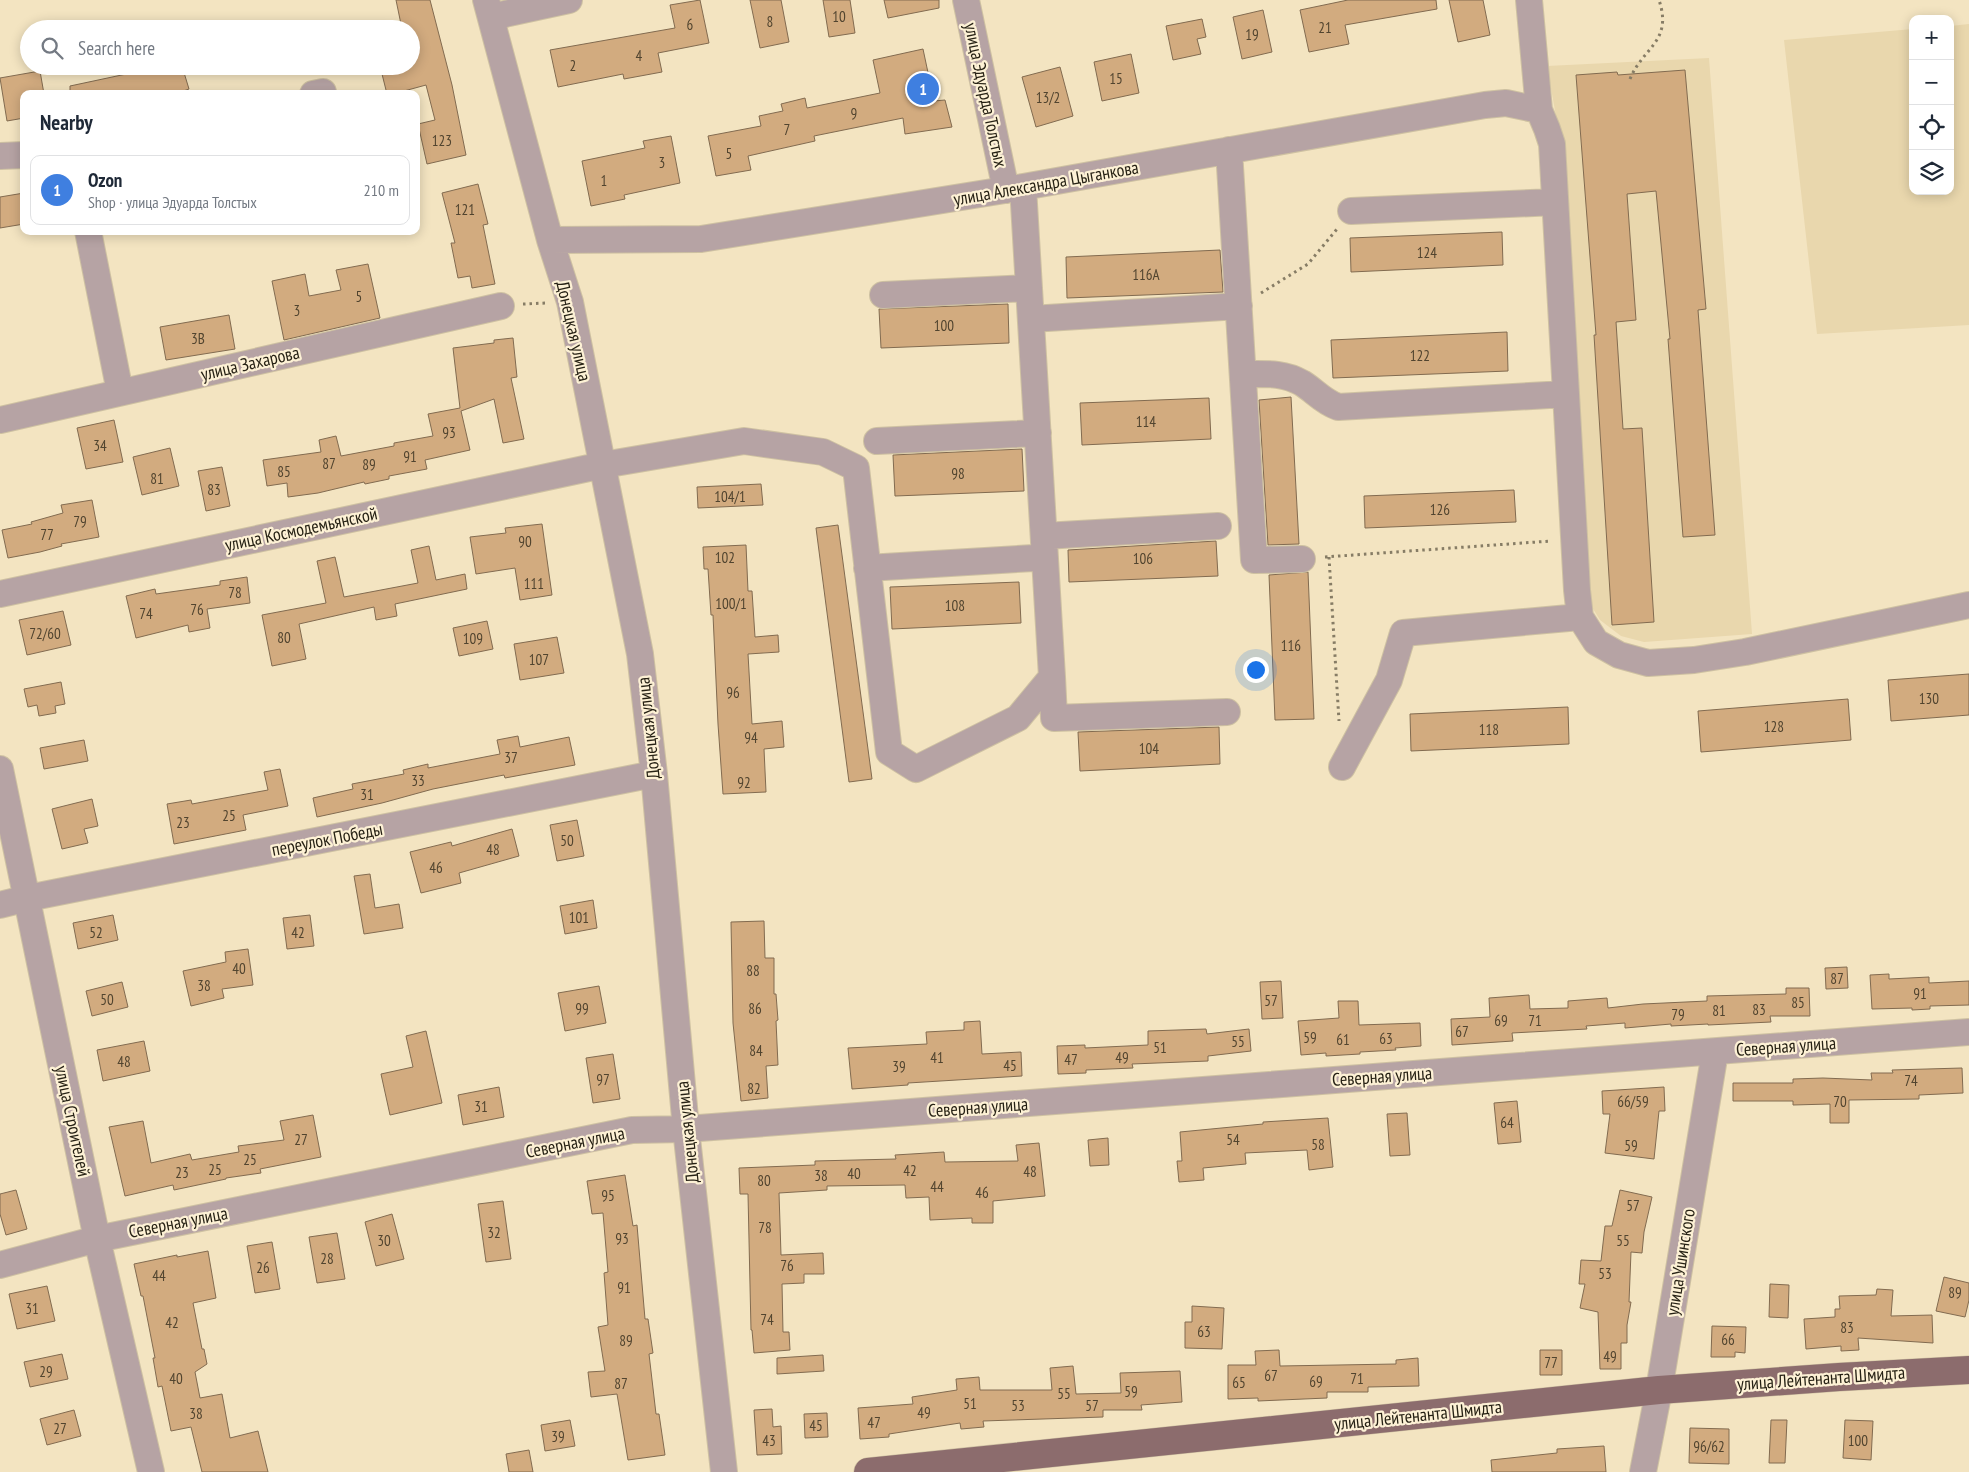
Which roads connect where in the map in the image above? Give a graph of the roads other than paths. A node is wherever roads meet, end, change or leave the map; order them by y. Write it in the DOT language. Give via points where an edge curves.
graph roads {
  1 [pos="569,0"];
  2 [pos="966,0"];
  3 [pos="1529,0"];
  4 [pos="488,9"];
  5 [pos="1539,110"];
  6 [pos="1229,150"];
  7 [pos="20,155"];
  8 [pos="0,156"];
  9 [pos="1015,189"];
  10 [pos="1556,202"];
  11 [pos="1351,211"];
  12 [pos="89,235"];
  13 [pos="550,240"];
  14 [pos="1030,288"];
  15 [pos="883,295"];
  16 [pos="501,306"];
  17 [pos="1239,306"];
  18 [pos="1031,319"];
  19 [pos="1243,374"];
  20 [pos="120,392"];
  21 [pos="1566,394"];
  22 [pos="0,420"];
  23 [pos="1038,433"];
  24 [pos="877,441"];
  25 [pos="603,465"];
  26 [pos="1218,526"];
  27 [pos="1039,547"];
  28 [pos="1302,559"];
  29 [pos="867,568"];
  30 [pos="0,594"];
  31 [pos="1969,605"];
  32 [pos="1580,617"];
  33 [pos="1052,677"];
  34 [pos="1227,712"];
  35 [pos="1342,767"];
  36 [pos="0,769"];
  37 [pos="654,774"];
  38 [pos="28,898"];
  39 [pos="0,905"];
  40 [pos="1969,1032"];
  41 [pos="1715,1052"];
  42 [pos="686,1129"];
  43 [pos="97,1239"];
  44 [pos="0,1264"];
  45 [pos="1969,1370"];
  46 [pos="1659,1390"];
  47 [pos="150,1472"];
  48 [pos="724,1472"];
  49 [pos="868,1472"];
  50 [pos="1643,1472"];
  1 -- 4 [label="street"];
  2 -- 9 [label="street, улица Эдуарда Толстых"];
  3 -- 5 [label="street"];
  4 -- 13 [label="street, Донецкая улица"];
  5 -- 6 [label="street, улица Александра Цыганкова" via="1506,103 1485,105"];
  5 -- 10 [label="street" via="1552,144"];
  6 -- 9 [label="street, улица Александра Цыганкова"];
  6 -- 17 [label="street"];
  7 -- 8 [label="street"];
  9 -- 13 [label="street, улица Александра Цыганкова" via="701,239"];
  9 -- 14 [label="street, улица Эдуарда Толстых"];
  10 -- 11 [label="street"];
  10 -- 21 [label="street"];
  12 -- 20 [label="street"];
  13 -- 25 [label="street, Донецкая улица" via="570,302"];
  14 -- 15 [label="street"];
  14 -- 18 [label="street, улица Эдуарда Толстых"];
  16 -- 20 [label="street, улица Захарова"];
  17 -- 18 [label="street"];
  17 -- 19 [label="street"];
  18 -- 23 [label="street, улица Эдуарда Толстых"];
  19 -- 21 [label="street" via="1279,374 1301,383 1326,403 1338,407"];
  19 -- 28 [label="street" via="1254,560"];
  20 -- 22 [label="street, улица Захарова"];
  21 -- 32 [label="street"];
  23 -- 24 [label="street"];
  23 -- 27 [label="street, улица Эдуарда Толстых"];
  25 -- 29 [label="street, улица Космодемьянской" via="744,441 823,452 856,468"];
  25 -- 30 [label="street, улица Космодемьянской"];
  25 -- 37 [label="street, Донецкая улица" via="640,654"];
  26 -- 27 [label="street"];
  27 -- 29 [label="street"];
  27 -- 33 [label="street, улица Эдуарда Толстых"];
  29 -- 33 [label="street" via="888,752 916,769 1018,718"];
  31 -- 32 [label="street" via="1745,652 1666,663 1648,663 1619,655 1596,642"];
  32 -- 35 [label="street" via="1403,633 1389,680"];
  33 -- 34 [label="street, улица Эдуарда Толстых" via="1054,718"];
  36 -- 38 [label="street, улица Строителей"];
  37 -- 38 [label="street, переулок Победы"];
  37 -- 42 [label="street, Донецкая улица"];
  38 -- 39 [label="street, переулок Победы"];
  38 -- 43 [label="street, улица Строителей"];
  40 -- 41 [label="street, Северная улица"];
  41 -- 42 [label="street, Северная улица"];
  41 -- 46 [label="street, улица Ушинского"];
  42 -- 43 [label="street, Северная улица" via="632,1130"];
  42 -- 48 [label="street, Донецкая улица"];
  43 -- 44 [label="street, Северная улица"];
  43 -- 47 [label="street, улица Строителей"];
  45 -- 46 [label="main road, улица Лейтенанта Шмидта"];
  46 -- 49 [label="main road, улица Лейтенанта Шмидта"];
  46 -- 50 [label="street, улица Ушинского"];
}
